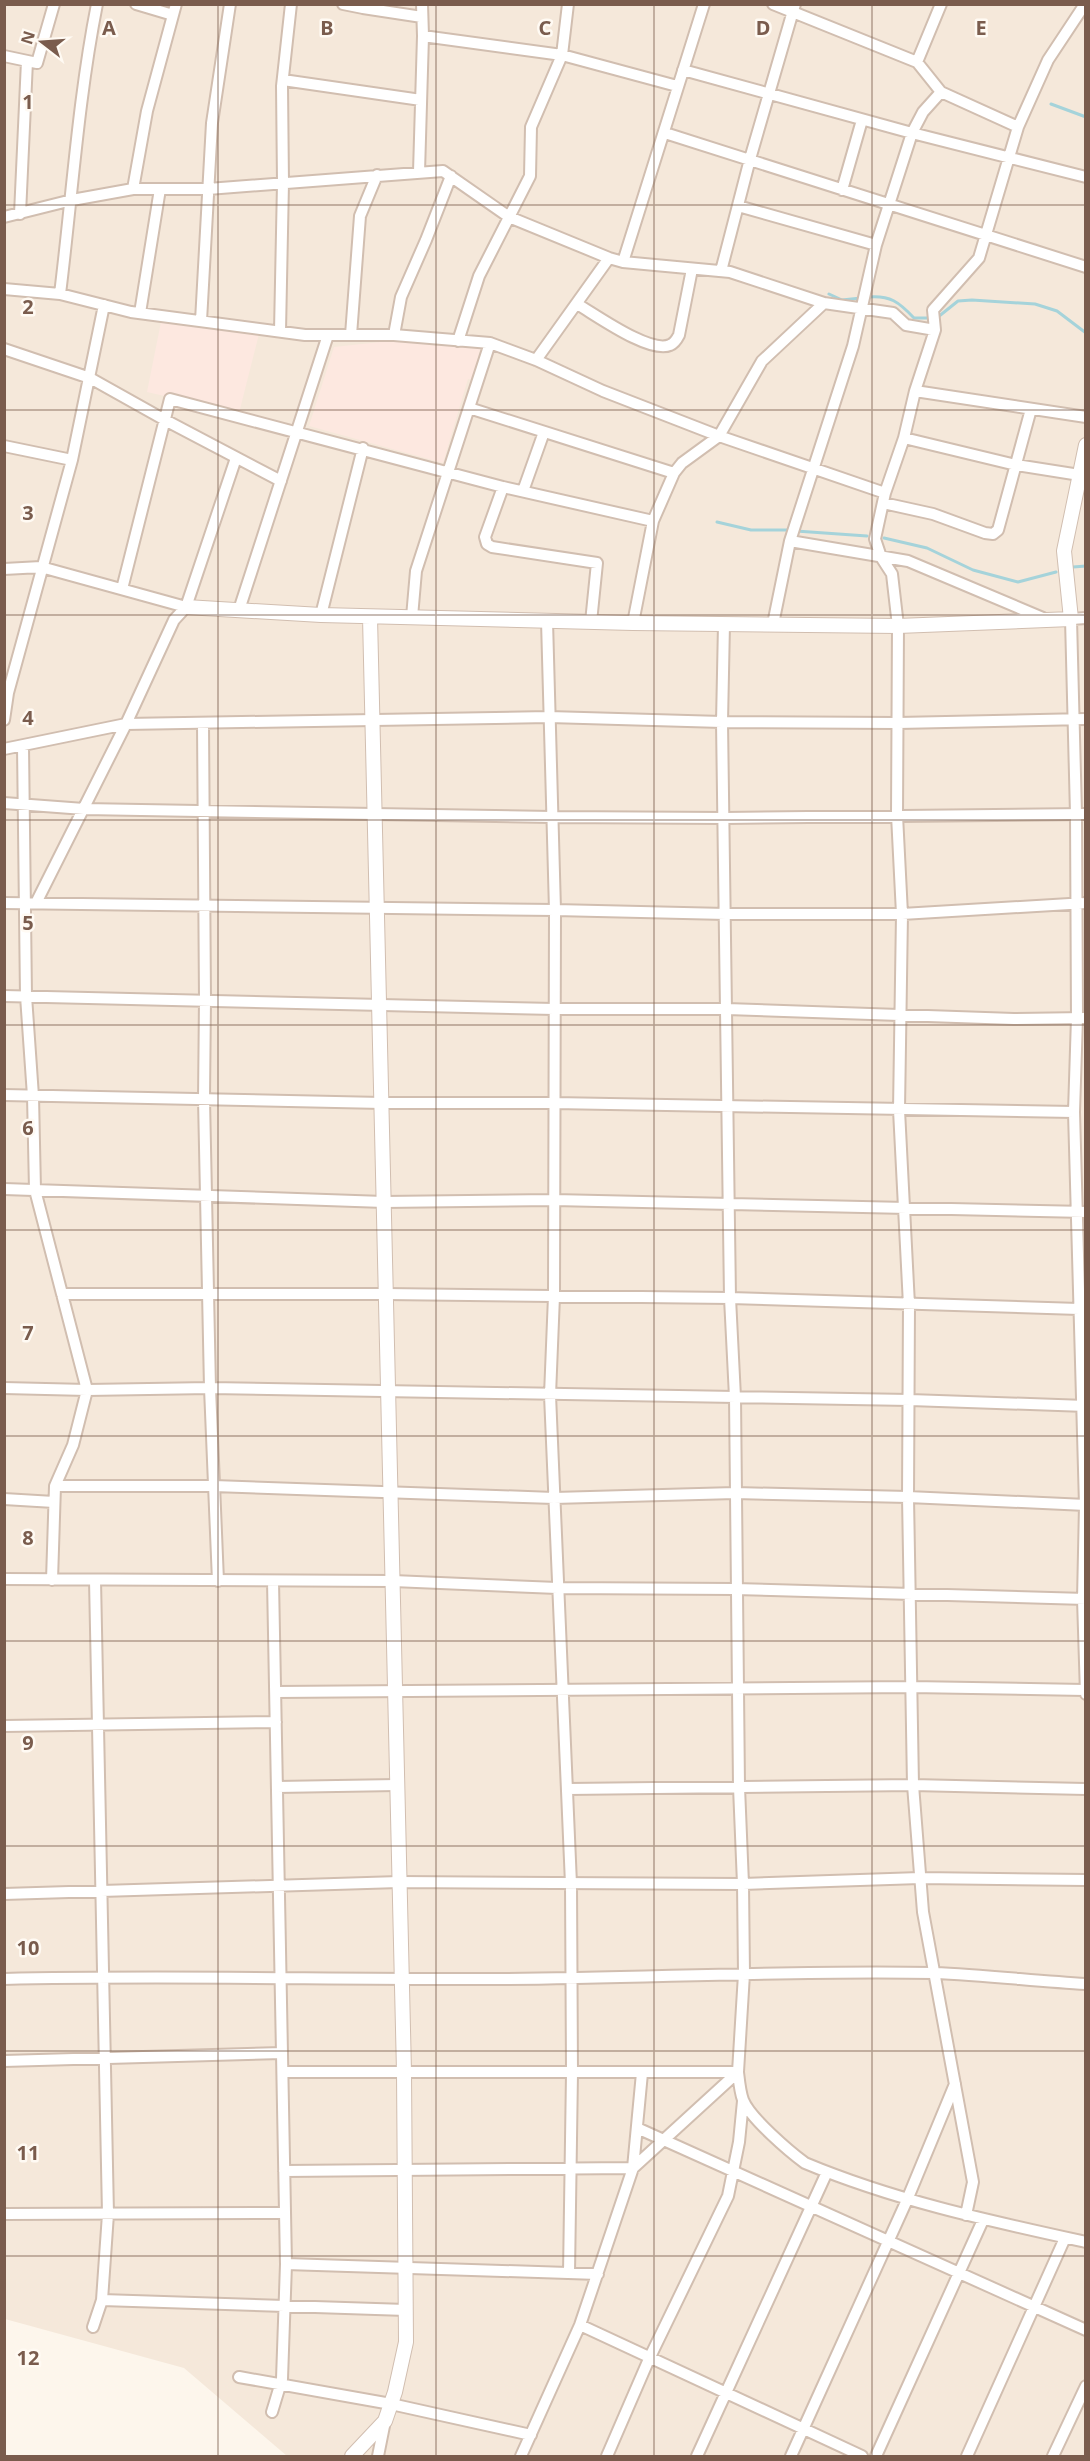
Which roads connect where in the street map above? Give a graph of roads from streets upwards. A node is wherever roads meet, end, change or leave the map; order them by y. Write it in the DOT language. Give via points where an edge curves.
graph roads {
  1 [pos="54,4"];
  2 [pos="97,4"];
  3 [pos="136,4"];
  4 [pos="231,4"];
  5 [pos="291,4"];
  6 [pos="343,4"];
  7 [pos="422,4"];
  8 [pos="568,4"];
  9 [pos="704,4"];
  10 [pos="773,4"];
  11 [pos="941,4"];
  12 [pos="1085,4"];
  13 [pos="365,6"];
  14 [pos="793,8"];
  15 [pos="174,10"];
  16 [pos="422,17"];
  17 [pos="423,36"];
  18 [pos="562,55"];
  19 [pos="4,56"];
  20 [pos="27,61"];
  21 [pos="917,62"];
  22 [pos="683,70"];
  23 [pos="283,80"];
  24 [pos="677,86"];
  25 [pos="941,93"];
  26 [pos="769,94"];
  27 [pos="422,100"];
  28 [pos="862,120"];
  29 [pos="1018,127"];
  30 [pos="665,133"];
  31 [pos="912,133"];
  32 [pos="1009,158"];
  33 [pos="750,159"];
  34 [pos="419,172"];
  35 [pos="377,176"];
  36 [pos="451,176"];
  37 [pos="1086,177"];
  38 [pos="283,183"];
  39 [pos="132,189"];
  40 [pos="160,189"];
  41 [pos="208,189"];
  42 [pos="842,190"];
  43 [pos="72,200"];
  44 [pos="738,206"];
  45 [pos="890,206"];
  46 [pos="20,214"];
  47 [pos="509,217"];
  48 [pos="4,218"];
  49 [pos="986,236"];
  50 [pos="876,245"];
  51 [pos="609,258"];
  52 [pos="623,262"];
  53 [pos="1086,267"];
  54 [pos="692,269"];
  55 [pos="721,271"];
  56 [pos="4,290"];
  57 [pos="60,294"];
  58 [pos="864,301"];
  59 [pos="824,303"];
  60 [pos="577,304"];
  61 [pos="104,305"];
  62 [pos="140,313"];
  63 [pos="201,321"];
  64 [pos="934,322"];
  65 [pos="280,331"];
  66 [pos="328,335"];
  67 [pos="351,335"];
  68 [pos="394,335"];
  69 [pos="458,340"];
  70 [pos="490,343"];
  71 [pos="4,349"];
  72 [pos="536,360"];
  73 [pos="90,378"];
  74 [pos="915,392"];
  75 [pos="470,408"];
  76 [pos="1031,409"];
  77 [pos="1086,417"];
  78 [pos="165,420"];
  79 [pos="296,431"];
  80 [pos="544,432"];
  81 [pos="719,436"];
  82 [pos="904,438"];
  83 [pos="1086,445"];
  84 [pos="4,446"];
  85 [pos="363,448"];
  86 [pos="236,458"];
  87 [pos="72,460"];
  88 [pos="1016,465"];
  89 [pos="812,470"];
  90 [pos="449,473"];
  91 [pos="674,473"];
  92 [pos="1082,476"];
  93 [pos="280,480"];
  94 [pos="503,486"];
  95 [pos="523,491"];
  96 [pos="884,498"];
  97 [pos="653,520"];
  98 [pos="791,539"];
  99 [pos="881,557"];
  100 [pos="41,567"];
  101 [pos="4,569"];
  102 [pos="122,590"];
  103 [pos="186,607"];
  104 [pos="239,610"];
  105 [pos="321,615"];
  106 [pos="370,617"];
  107 [pos="412,617"];
  108 [pos="1086,618"];
  109 [pos="1071,619"];
  110 [pos="1046,620"];
  111 [pos="547,621"];
  112 [pos="591,622"];
  113 [pos="633,623"];
  114 [pos="724,624"];
  115 [pos="774,624"];
  116 [pos="898,626"];
  117 [pos="549,717"];
  118 [pos="1080,719"];
  119 [pos="4,720"];
  120 [pos="373,722"];
  121 [pos="722,722"];
  122 [pos="898,723"];
  123 [pos="126,724"];
  124 [pos="203,724"];
  125 [pos="23,746"];
  126 [pos="4,749"];
  127 [pos="4,803"];
  128 [pos="24,804"];
  129 [pos="84,810"];
  130 [pos="204,810"];
  131 [pos="375,814"];
  132 [pos="1081,814"];
  133 [pos="897,815"];
  134 [pos="552,817"];
  135 [pos="725,818"];
  136 [pos="4,903"];
  137 [pos="31,903"];
  138 [pos="1080,904"];
  139 [pos="204,906"];
  140 [pos="377,908"];
  141 [pos="555,910"];
  142 [pos="726,914"];
  143 [pos="902,914"];
  144 [pos="4,996"];
  145 [pos="26,996"];
  146 [pos="206,999"];
  147 [pos="380,1005"];
  148 [pos="554,1009"];
  149 [pos="727,1009"];
  150 [pos="902,1014"];
  151 [pos="1081,1018"];
  152 [pos="4,1095"];
  153 [pos="33,1096"];
  154 [pos="204,1099"];
  155 [pos="382,1103"];
  156 [pos="554,1103"];
  157 [pos="728,1107"];
  158 [pos="899,1110"];
  159 [pos="1074,1112"];
  160 [pos="4,1189"];
  161 [pos="35,1190"];
  162 [pos="207,1196"];
  163 [pos="554,1200"];
  164 [pos="384,1202"];
  165 [pos="730,1203"];
  166 [pos="904,1208"];
  167 [pos="1081,1212"];
  168 [pos="207,1293"];
  169 [pos="62,1294"];
  170 [pos="386,1294"];
  171 [pos="554,1296"];
  172 [pos="730,1298"];
  173 [pos="909,1305"];
  174 [pos="1079,1309"];
  175 [pos="4,1388"];
  176 [pos="210,1388"];
  177 [pos="87,1390"];
  178 [pos="388,1391"];
  179 [pos="550,1395"];
  180 [pos="735,1396"];
  181 [pos="910,1400"];
  182 [pos="1084,1406"];
  183 [pos="55,1486"];
  184 [pos="214,1486"];
  185 [pos="390,1491"];
  186 [pos="735,1493"];
  187 [pos="908,1497"];
  188 [pos="4,1498"];
  189 [pos="554,1498"];
  190 [pos="54,1502"];
  191 [pos="1085,1505"];
  192 [pos="4,1579"];
  193 [pos="52,1580"];
  194 [pos="95,1580"];
  195 [pos="218,1581"];
  196 [pos="273,1581"];
  197 [pos="393,1581"];
  198 [pos="557,1587"];
  199 [pos="735,1589"];
  200 [pos="909,1593"];
  201 [pos="1084,1599"];
  202 [pos="911,1687"];
  203 [pos="561,1690"];
  204 [pos="739,1690"];
  205 [pos="395,1691"];
  206 [pos="276,1692"];
  207 [pos="1085,1692"];
  208 [pos="276,1722"];
  209 [pos="98,1725"];
  210 [pos="4,1726"];
  211 [pos="397,1785"];
  212 [pos="913,1785"];
  213 [pos="277,1787"];
  214 [pos="739,1787"];
  215 [pos="568,1789"];
  216 [pos="1086,1789"];
  217 [pos="920,1878"];
  218 [pos="1086,1880"];
  219 [pos="399,1882"];
  220 [pos="571,1884"];
  221 [pos="743,1884"];
  222 [pos="279,1886"];
  223 [pos="101,1892"];
  224 [pos="4,1894"];
  225 [pos="935,1973"];
  226 [pos="744,1974"];
  227 [pos="103,1976"];
  228 [pos="281,1978"];
  229 [pos="571,1978"];
  230 [pos="4,1979"];
  231 [pos="402,1980"];
  232 [pos="1086,1984"];
  233 [pos="282,2053"];
  234 [pos="104,2058"];
  235 [pos="4,2061"];
  236 [pos="283,2072"];
  237 [pos="404,2072"];
  238 [pos="572,2073"];
  239 [pos="642,2073"];
  240 [pos="738,2073"];
  241 [pos="955,2083"];
  242 [pos="743,2101"];
  243 [pos="637,2128"];
  244 [pos="664,2140"];
  245 [pos="633,2168"];
  246 [pos="571,2169"];
  247 [pos="404,2170"];
  248 [pos="284,2171"];
  249 [pos="734,2172"];
  250 [pos="827,2172"];
  251 [pos="907,2200"];
  252 [pos="811,2207"];
  253 [pos="285,2213"];
  254 [pos="4,2214"];
  255 [pos="108,2214"];
  256 [pos="966,2215"];
  257 [pos="983,2220"];
  258 [pos="1065,2238"];
  259 [pos="888,2242"];
  260 [pos="1086,2242"];
  261 [pos="286,2264"];
  262 [pos="405,2268"];
  263 [pos="569,2273"];
  264 [pos="598,2274"];
  265 [pos="959,2274"];
  266 [pos="102,2300"];
  267 [pos="285,2306"];
  268 [pos="1034,2307"];
  269 [pos="406,2310"];
  270 [pos="580,2325"];
  271 [pos="93,2327"];
  272 [pos="1086,2330"];
  273 [pos="649,2359"];
  274 [pos="239,2377"];
  275 [pos="280,2385"];
  276 [pos="1086,2386"];
  277 [pos="725,2394"];
  278 [pos="391,2404"];
  279 [pos="272,2412"];
  280 [pos="386,2421"];
  281 [pos="803,2430"];
  282 [pos="531,2435"];
  283 [pos="352,2457"];
  284 [pos="378,2457"];
  285 [pos="521,2457"];
  286 [pos="607,2457"];
  287 [pos="697,2457"];
  288 [pos="790,2457"];
  289 [pos="862,2457"];
  290 [pos="876,2457"];
  291 [pos="967,2457"];
  292 [pos="1053,2457"];
  1 -- 20 [label="street" via="37,63"];
  2 -- 43 [label="street" via="85,64"];
  3 -- 15 [label="street"];
  4 -- 41 [label="street" via="212,123"];
  5 -- 23 [label="street"];
  6 -- 13 [label="street"];
  7 -- 16 [label="street"];
  8 -- 18 [label="street"];
  9 -- 22 [label="street"];
  10 -- 14 [label="street"];
  11 -- 21 [label="street"];
  12 -- 29 [label="street" via="1048,60"];
  13 -- 16 [label="street"];
  14 -- 21 [label="street"];
  14 -- 26 [label="street"];
  15 -- 39 [label="street" via="147,111"];
  16 -- 17 [label="street"];
  17 -- 18 [label="street"];
  17 -- 27 [label="street"];
  18 -- 24 [label="street"];
  18 -- 47 [label="street" via="531,127 530,176"];
  19 -- 20 [label="street"];
  20 -- 46 [label="street"];
  21 -- 25 [label="street"];
  22 -- 24 [label="street"];
  22 -- 26 [label="street"];
  23 -- 27 [label="street"];
  23 -- 38 [label="street"];
  24 -- 30 [label="street"];
  25 -- 29 [label="street"];
  25 -- 31 [label="street" via="923,112"];
  26 -- 28 [label="street"];
  26 -- 33 [label="street"];
  27 -- 34 [label="street"];
  28 -- 31 [label="street"];
  28 -- 42 [label="street"];
  29 -- 32 [label="street"];
  30 -- 33 [label="street"];
  30 -- 52 [label="street"];
  31 -- 32 [label="street"];
  31 -- 45 [label="street"];
  32 -- 37 [label="street"];
  32 -- 49 [label="street"];
  33 -- 42 [label="street"];
  33 -- 44 [label="street"];
  34 -- 35 [label="street"];
  34 -- 36 [label="street" via="443,171"];
  35 -- 38 [label="street"];
  35 -- 67 [label="street" via="360,216"];
  36 -- 47 [label="street"];
  36 -- 68 [label="street" via="401,297"];
  38 -- 41 [label="street"];
  38 -- 65 [label="street"];
  39 -- 40 [label="street"];
  39 -- 43 [label="street"];
  40 -- 41 [label="street"];
  40 -- 62 [label="street"];
  41 -- 63 [label="street"];
  42 -- 45 [label="street"];
  43 -- 46 [label="street"];
  43 -- 57 [label="street"];
  44 -- 50 [label="street"];
  44 -- 55 [label="street"];
  45 -- 49 [label="street"];
  45 -- 50 [label="street"];
  46 -- 48 [label="street"];
  47 -- 51 [label="street"];
  47 -- 69 [label="street" via="479,276"];
  49 -- 53 [label="street"];
  49 -- 64 [label="street" via="980,258 933,310"];
  50 -- 58 [label="street"];
  51 -- 52 [label="street"];
  51 -- 60 [label="street"];
  52 -- 54 [label="street"];
  54 -- 55 [label="street"];
  54 -- 60 [label="street" via="679,335 668,347 639,340"];
  55 -- 59 [label="street"];
  56 -- 57 [label="street"];
  57 -- 61 [label="street"];
  58 -- 59 [label="street"];
  58 -- 64 [label="street" via="893,314 906,325"];
  58 -- 89 [label="street"];
  59 -- 81 [label="street" via="762,361"];
  60 -- 72 [label="street"];
  61 -- 62 [label="street"];
  61 -- 73 [label="street"];
  62 -- 63 [label="street"];
  63 -- 65 [label="street"];
  64 -- 74 [label="street"];
  65 -- 66 [label="street"];
  66 -- 67 [label="street"];
  66 -- 79 [label="street"];
  67 -- 68 [label="street"];
  68 -- 69 [label="street"];
  69 -- 70 [label="street"];
  70 -- 72 [label="street"];
  70 -- 75 [label="street"];
  71 -- 73 [label="street"];
  72 -- 81 [label="street"];
  73 -- 78 [label="street"];
  73 -- 87 [label="street"];
  74 -- 76 [label="street"];
  74 -- 82 [label="street"];
  75 -- 80 [label="street"];
  75 -- 90 [label="street"];
  76 -- 77 [label="street"];
  76 -- 88 [label="street"];
  78 -- 79 [label="street" via="170,399"];
  78 -- 86 [label="street"];
  78 -- 102 [label="street"];
  79 -- 85 [label="street"];
  79 -- 93 [label="street"];
  80 -- 91 [label="street"];
  80 -- 95 [label="street"];
  81 -- 89 [label="street"];
  81 -- 91 [label="street"];
  82 -- 88 [label="street"];
  82 -- 96 [label="street"];
  83 -- 92 [label="street"];
  84 -- 87 [label="street"];
  85 -- 90 [label="street"];
  85 -- 105 [label="street"];
  86 -- 93 [label="street"];
  86 -- 103 [label="street"];
  87 -- 100 [label="street"];
  88 -- 92 [label="street"];
  88 -- 96 [label="street" via="998,531 993,534"];
  89 -- 96 [label="street"];
  89 -- 98 [label="street"];
  90 -- 94 [label="street"];
  90 -- 107 [label="street" via="416,571"];
  91 -- 97 [label="street"];
  92 -- 109 [label="street" via="1065,551"];
  93 -- 104 [label="street"];
  94 -- 95 [label="street"];
  94 -- 112 [label="street" via="485,537 487,543 492,547 597,563"];
  95 -- 97 [label="street"];
  96 -- 99 [label="street" via="875,539"];
  97 -- 113 [label="street"];
  98 -- 99 [label="street"];
  98 -- 115 [label="street"];
  99 -- 110 [label="street" via="908,561"];
  99 -- 116 [label="street" via="892,574"];
  100 -- 101 [label="street"];
  100 -- 102 [label="street"];
  100 -- 119 [label="street"];
  102 -- 103 [label="street"];
  103 -- 104 [label="street"];
  103 -- 123 [label="street" via="174,620"];
  104 -- 105 [label="street"];
  105 -- 106 [label="street"];
  106 -- 107 [label="street"];
  106 -- 120 [label="street"];
  107 -- 111 [label="street"];
  108 -- 109 [label="street"];
  109 -- 110 [label="street"];
  109 -- 118 [label="street"];
  110 -- 116 [label="street"];
  111 -- 112 [label="street"];
  111 -- 117 [label="street"];
  112 -- 113 [label="street"];
  113 -- 114 [label="street"];
  114 -- 115 [label="street"];
  114 -- 121 [label="street"];
  115 -- 116 [label="street"];
  116 -- 122 [label="street"];
  117 -- 120 [label="street"];
  117 -- 121 [label="street"];
  117 -- 134 [label="street"];
  118 -- 122 [label="street"];
  118 -- 132 [label="street"];
  120 -- 124 [label="street"];
  120 -- 131 [label="street"];
  121 -- 122 [label="street"];
  121 -- 135 [label="street"];
  122 -- 133 [label="street"];
  123 -- 124 [label="street"];
  123 -- 125 [label="street"];
  123 -- 129 [label="street"];
  124 -- 130 [label="street"];
  125 -- 126 [label="street"];
  125 -- 128 [label="street"];
  127 -- 128 [label="street"];
  128 -- 129 [label="street"];
  128 -- 137 [label="street"];
  129 -- 130 [label="street"];
  129 -- 137 [label="street"];
  130 -- 131 [label="street"];
  130 -- 139 [label="street"];
  131 -- 134 [label="street"];
  131 -- 140 [label="street"];
  132 -- 133 [label="street"];
  132 -- 138 [label="street"];
  133 -- 135 [label="street"];
  133 -- 143 [label="street"];
  134 -- 135 [label="street"];
  134 -- 141 [label="street"];
  135 -- 142 [label="street"];
  136 -- 137 [label="street"];
  137 -- 139 [label="street"];
  137 -- 145 [label="street"];
  138 -- 143 [label="street"];
  138 -- 151 [label="street"];
  139 -- 140 [label="street"];
  139 -- 146 [label="street"];
  140 -- 141 [label="street"];
  140 -- 147 [label="street"];
  141 -- 142 [label="street"];
  141 -- 148 [label="street"];
  142 -- 143 [label="street"];
  142 -- 149 [label="street"];
  143 -- 150 [label="street"];
  144 -- 145 [label="street"];
  145 -- 146 [label="street"];
  145 -- 153 [label="street"];
  146 -- 147 [label="street"];
  146 -- 154 [label="street"];
  147 -- 148 [label="street"];
  147 -- 155 [label="street"];
  148 -- 149 [label="street"];
  148 -- 156 [label="street"];
  149 -- 150 [label="street"];
  149 -- 157 [label="street"];
  150 -- 151 [label="street"];
  150 -- 158 [label="street"];
  151 -- 159 [label="street"];
  152 -- 153 [label="street"];
  153 -- 154 [label="street"];
  153 -- 161 [label="street"];
  154 -- 155 [label="street"];
  154 -- 162 [label="street"];
  155 -- 156 [label="street"];
  155 -- 164 [label="street"];
  156 -- 157 [label="street"];
  156 -- 163 [label="street"];
  157 -- 158 [label="street"];
  157 -- 165 [label="street"];
  158 -- 159 [label="street"];
  158 -- 166 [label="street"];
  159 -- 167 [label="street"];
  160 -- 161 [label="street"];
  161 -- 162 [label="street"];
  161 -- 169 [label="street"];
  162 -- 164 [label="street"];
  162 -- 168 [label="street"];
  163 -- 164 [label="street"];
  163 -- 165 [label="street"];
  163 -- 171 [label="street"];
  164 -- 170 [label="street"];
  165 -- 166 [label="street"];
  165 -- 172 [label="street"];
  166 -- 167 [label="street"];
  166 -- 173 [label="street"];
  167 -- 174 [label="street"];
  168 -- 169 [label="street"];
  168 -- 170 [label="street"];
  168 -- 176 [label="street"];
  169 -- 177 [label="street"];
  170 -- 171 [label="street"];
  170 -- 178 [label="street"];
  171 -- 172 [label="street"];
  171 -- 179 [label="street"];
  172 -- 173 [label="street"];
  172 -- 180 [label="street"];
  173 -- 174 [label="street"];
  173 -- 181 [label="street"];
  174 -- 182 [label="street"];
  175 -- 177 [label="street"];
  176 -- 177 [label="street"];
  176 -- 178 [label="street"];
  176 -- 184 [label="street"];
  177 -- 183 [label="street" via="73,1445"];
  178 -- 179 [label="street"];
  178 -- 185 [label="street"];
  179 -- 180 [label="street"];
  179 -- 189 [label="street"];
  180 -- 181 [label="street"];
  180 -- 186 [label="street"];
  181 -- 182 [label="street"];
  181 -- 187 [label="street"];
  182 -- 191 [label="street"];
  183 -- 184 [label="street"];
  183 -- 190 [label="street"];
  184 -- 185 [label="street"];
  184 -- 195 [label="street"];
  185 -- 189 [label="street"];
  185 -- 197 [label="street"];
  186 -- 187 [label="street"];
  186 -- 189 [label="street"];
  186 -- 199 [label="street"];
  187 -- 191 [label="street"];
  187 -- 200 [label="street"];
  188 -- 190 [label="street"];
  189 -- 198 [label="street"];
  190 -- 193 [label="street"];
  191 -- 201 [label="street"];
  192 -- 193 [label="street"];
  193 -- 194 [label="street"];
  194 -- 195 [label="street"];
  194 -- 209 [label="street"];
  195 -- 196 [label="street"];
  196 -- 197 [label="street"];
  196 -- 206 [label="street"];
  197 -- 198 [label="street"];
  197 -- 205 [label="street"];
  198 -- 199 [label="street"];
  198 -- 203 [label="street"];
  199 -- 200 [label="street"];
  199 -- 204 [label="street"];
  200 -- 201 [label="street"];
  200 -- 202 [label="street"];
  201 -- 207 [label="street"];
  202 -- 204 [label="street"];
  202 -- 207 [label="street"];
  202 -- 212 [label="street"];
  203 -- 204 [label="street"];
  203 -- 205 [label="street"];
  203 -- 215 [label="street"];
  204 -- 214 [label="street"];
  205 -- 206 [label="street"];
  205 -- 211 [label="street"];
  206 -- 208 [label="street"];
  208 -- 209 [label="street"];
  208 -- 213 [label="street"];
  209 -- 210 [label="street"];
  209 -- 223 [label="street"];
  211 -- 213 [label="street"];
  211 -- 219 [label="street"];
  212 -- 214 [label="street"];
  212 -- 216 [label="street"];
  212 -- 217 [label="street"];
  213 -- 222 [label="street"];
  214 -- 215 [label="street"];
  214 -- 221 [label="street"];
  215 -- 220 [label="street"];
  217 -- 218 [label="street"];
  217 -- 221 [label="street"];
  217 -- 225 [label="street"];
  219 -- 220 [label="street"];
  219 -- 222 [label="street"];
  219 -- 231 [label="street"];
  220 -- 221 [label="street"];
  220 -- 229 [label="street"];
  221 -- 226 [label="street"];
  222 -- 223 [label="street"];
  222 -- 228 [label="street"];
  223 -- 224 [label="street"];
  223 -- 227 [label="street"];
  225 -- 226 [label="street"];
  225 -- 232 [label="street"];
  225 -- 241 [label="street"];
  226 -- 229 [label="street"];
  226 -- 240 [label="street"];
  227 -- 228 [label="street"];
  227 -- 230 [label="street"];
  227 -- 234 [label="street"];
  228 -- 231 [label="street"];
  228 -- 233 [label="street"];
  229 -- 231 [label="street"];
  229 -- 238 [label="street"];
  231 -- 237 [label="street"];
  233 -- 234 [label="street"];
  233 -- 236 [label="street"];
  234 -- 235 [label="street"];
  234 -- 255 [label="street"];
  236 -- 237 [label="street"];
  236 -- 248 [label="street"];
  237 -- 238 [label="street"];
  237 -- 247 [label="street"];
  238 -- 239 [label="street"];
  238 -- 246 [label="street"];
  239 -- 240 [label="street"];
  239 -- 243 [label="street"];
  240 -- 242 [label="street"];
  240 -- 244 [label="street"];
  241 -- 251 [label="street"];
  241 -- 256 [label="street" via="973,2182"];
  242 -- 249 [label="street"];
  242 -- 250 [label="street" via="793,2155"];
  243 -- 244 [label="street"];
  243 -- 245 [label="street"];
  244 -- 245 [label="street"];
  244 -- 249 [label="street"];
  245 -- 246 [label="street"];
  245 -- 264 [label="street"];
  246 -- 247 [label="street"];
  246 -- 263 [label="street"];
  247 -- 248 [label="street"];
  247 -- 262 [label="street"];
  248 -- 253 [label="street"];
  249 -- 252 [label="street"];
  249 -- 273 [label="street" via="728,2196"];
  250 -- 251 [label="street"];
  250 -- 252 [label="street"];
  251 -- 256 [label="street"];
  251 -- 259 [label="street"];
  252 -- 259 [label="street"];
  252 -- 277 [label="street"];
  253 -- 255 [label="street"];
  253 -- 261 [label="street"];
  254 -- 255 [label="street"];
  255 -- 266 [label="street"];
  256 -- 257 [label="street"];
  257 -- 258 [label="street"];
  257 -- 265 [label="street"];
  258 -- 260 [label="street"];
  258 -- 268 [label="street"];
  259 -- 265 [label="street"];
  259 -- 281 [label="street"];
  261 -- 262 [label="street"];
  261 -- 267 [label="street"];
  262 -- 263 [label="street"];
  262 -- 269 [label="street"];
  263 -- 264 [label="street"];
  264 -- 270 [label="street"];
  265 -- 268 [label="street"];
  265 -- 290 [label="street"];
  266 -- 267 [label="street"];
  266 -- 271 [label="street"];
  267 -- 269 [label="street"];
  267 -- 275 [label="street"];
  268 -- 272 [label="street"];
  268 -- 291 [label="street"];
  269 -- 278 [label="street" via="404,2360"];
  270 -- 273 [label="street"];
  270 -- 282 [label="street"];
  273 -- 277 [label="street"];
  273 -- 286 [label="street"];
  274 -- 275 [label="street"];
  275 -- 278 [label="street"];
  275 -- 279 [label="street"];
  276 -- 292 [label="street"];
  277 -- 281 [label="street"];
  277 -- 287 [label="street"];
  278 -- 280 [label="street"];
  278 -- 282 [label="street"];
  280 -- 283 [label="street"];
  280 -- 284 [label="street"];
  281 -- 288 [label="street"];
  281 -- 289 [label="street"];
  282 -- 285 [label="street"];
}
